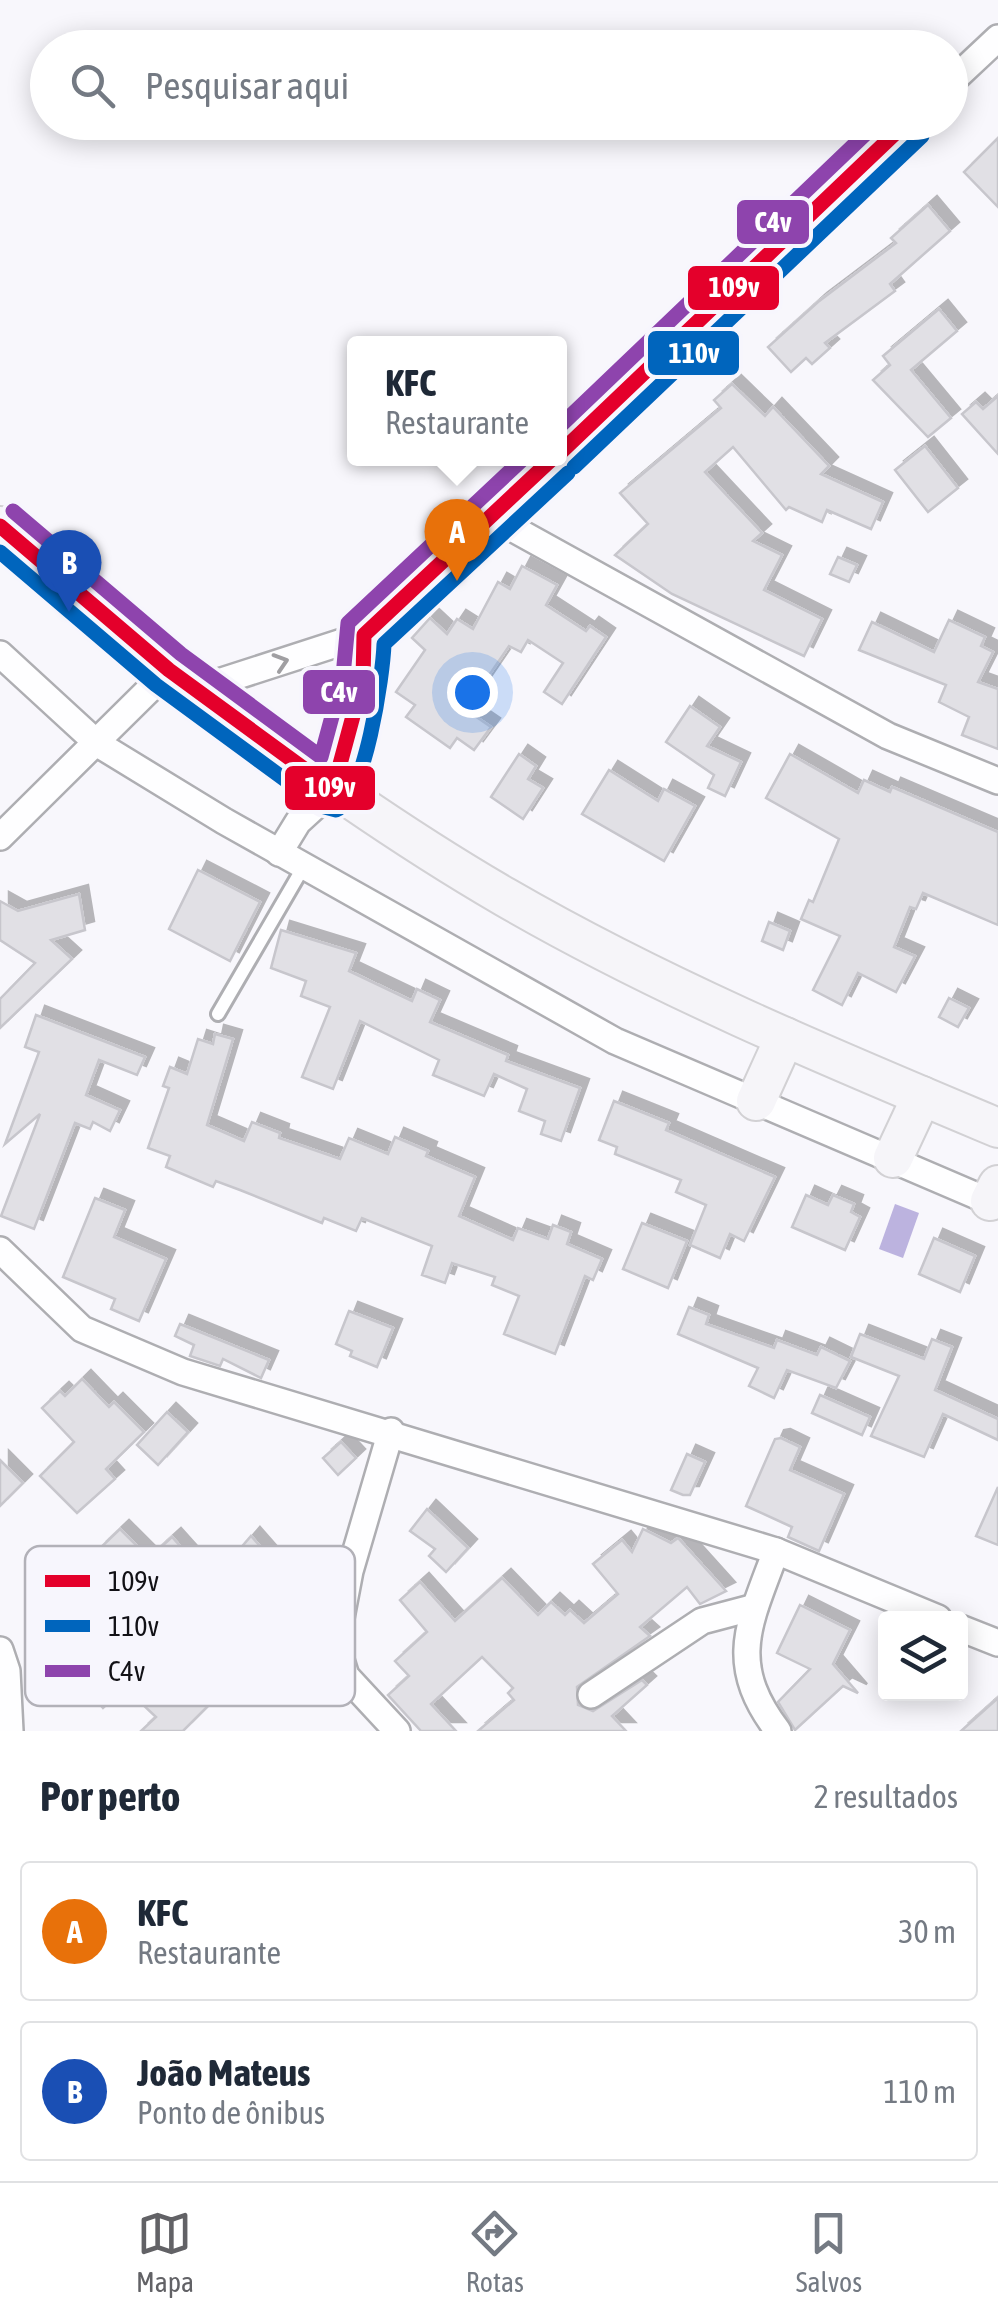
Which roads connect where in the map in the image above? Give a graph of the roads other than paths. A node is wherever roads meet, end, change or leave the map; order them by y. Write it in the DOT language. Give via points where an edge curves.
graph roads {
  1 [pos="998,38"];
  2 [pos="968,66"];
  3 [pos="889,140"];
  4 [pos="567,446"];
  5 [pos="546,466"];
  6 [pos="492,517"];
  7 [pos="0,526"];
  8 [pos="364,635"];
  9 [pos="0,654"];
  10 [pos="183,679"];
  11 [pos="98,744"];
  12 [pos="998,781"];
  13 [pos="333,790"];
  14 [pos="0,837"];
  15 [pos="279,852"];
  16 [pos="304,866"];
  17 [pos="218,1014"];
  18 [pos="784,1037"];
  19 [pos="922,1096"];
  20 [pos="756,1101"];
  21 [pos="998,1128"];
  22 [pos="893,1158"];
  23 [pos="995,1197"];
  24 [pos="0,1250"];
  25 [pos="391,1431"];
  26 [pos="776,1552"];
  27 [pos="355,1554"];
  28 [pos="755,1607"];
  29 [pos="921,1611"];
  30 [pos="968,1631"];
  31 [pos="998,1643"];
  32 [pos="0,1650"];
  33 [pos="355,1686"];
  34 [pos="591,1695"];
  35 [pos="7,1721"];
  36 [pos="397,1731"];
  37 [pos="778,1731"];
  1 -- 2 [label="street"];
  3 -- 4 [label="street"];
  5 -- 6 [label="street"];
  6 -- 8 [label="street"];
  6 -- 12 [label="street" via="888,736"];
  7 -- 10 [label="main road"];
  10 -- 8 [label="street, one-way"];
  8 -- 13 [label="street" via="362,679"];
  9 -- 11 [label="street"];
  10 -- 11 [label="street"];
  10 -- 13 [label="main road"];
  11 -- 14 [label="street"];
  11 -- 15 [label="street"];
  13 -- 15 [label="street" via="298,822"];
  13 -- 18 [label="main road" via="506,898"];
  15 -- 16 [label="street"];
  16 -- 17 [label="lane"];
  16 -- 20 [label="street" via="616,1041"];
  18 -- 19 [label="main road"];
  18 -- 20 [label="main road"];
  19 -- 21 [label="main road"];
  19 -- 22 [label="main road"];
  20 -- 22 [label="street"];
  22 -- 23 [label="street"];
  24 -- 25 [label="street" via="82,1329 122,1349"];
  25 -- 26 [label="street"];
  25 -- 27 [label="street"];
  26 -- 28 [label="street"];
  26 -- 29 [label="street"];
  28 -- 34 [label="street" via="702,1621"];
  28 -- 37 [label="street" via="745,1661 752,1693"];
  30 -- 31 [label="street"];
  32 -- 35 [label="street" via="7,1670"];
  33 -- 36 [label="street"];
}
